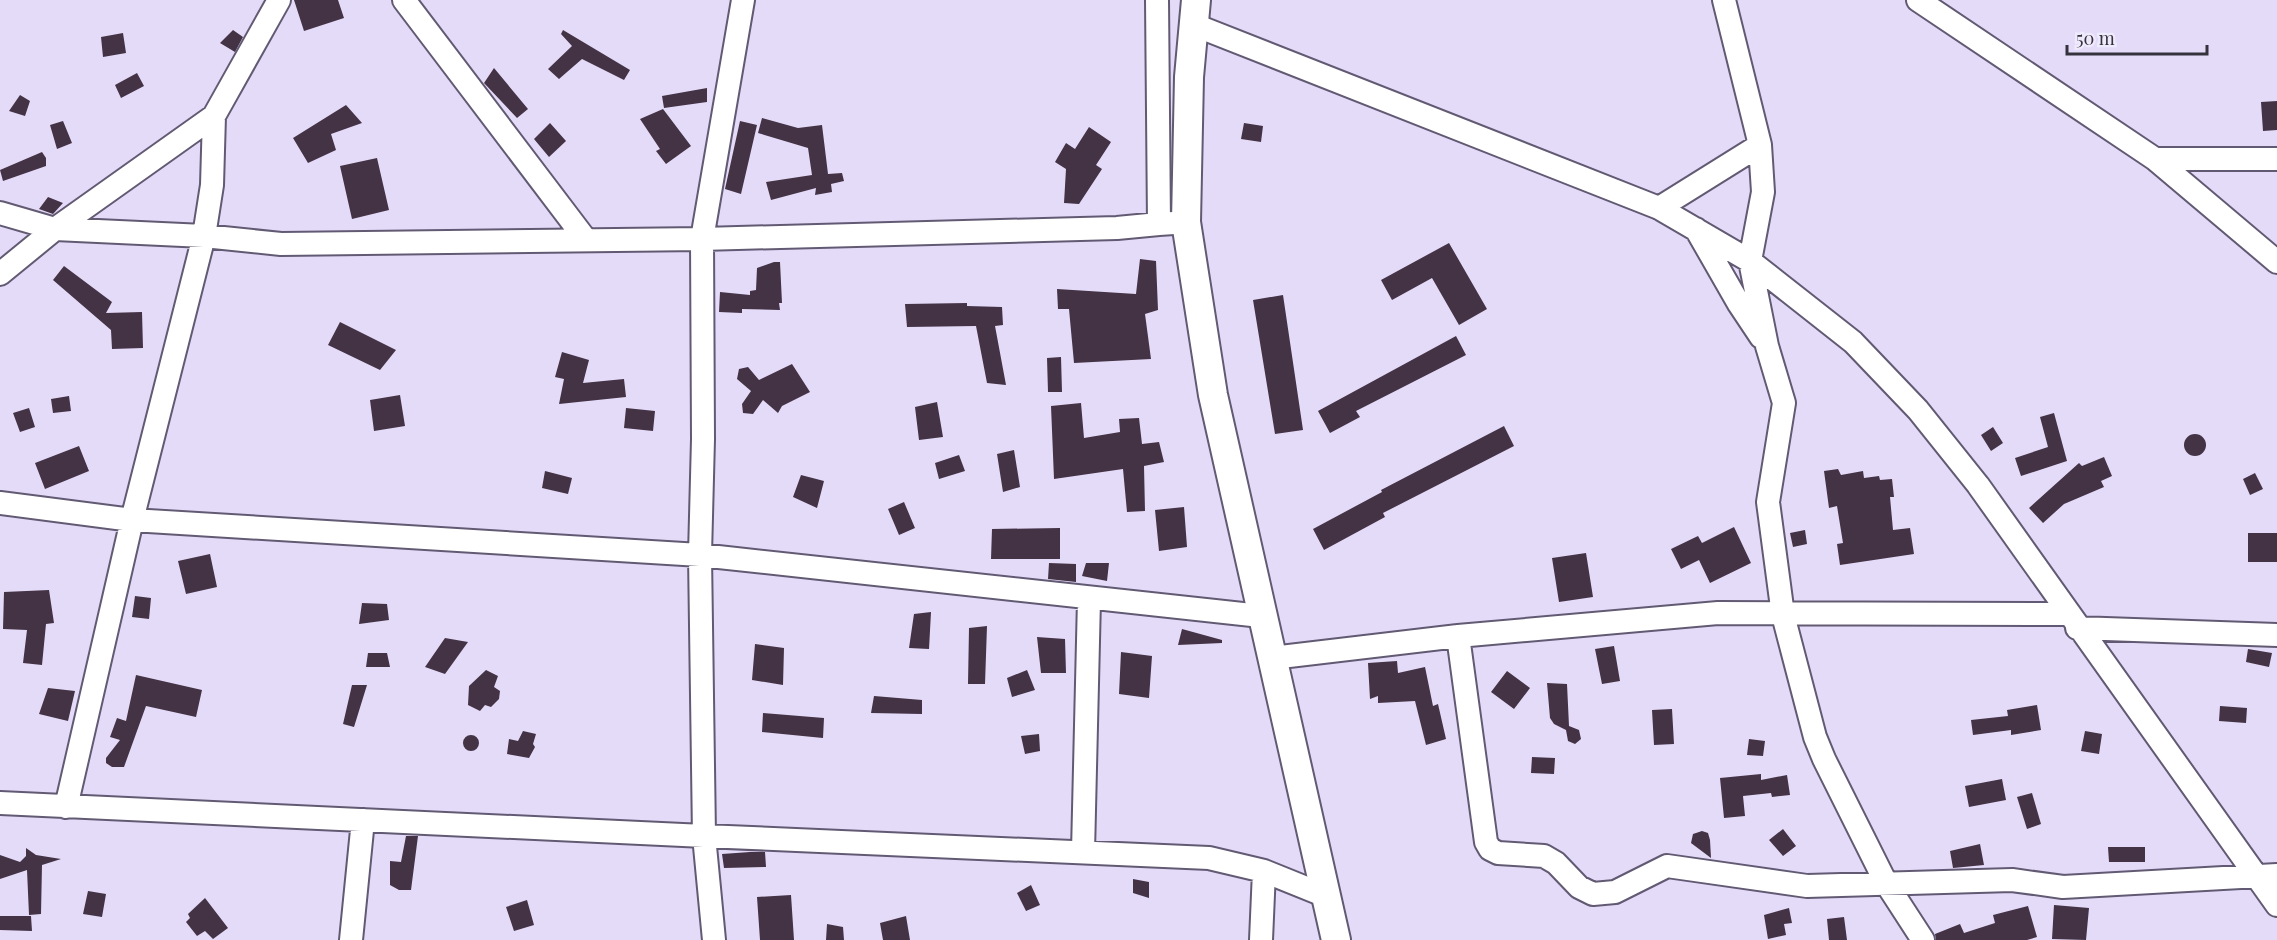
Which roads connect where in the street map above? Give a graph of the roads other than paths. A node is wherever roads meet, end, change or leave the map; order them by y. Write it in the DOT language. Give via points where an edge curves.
graph roads {
  1 [pos="279,0"];
  2 [pos="404,0"];
  3 [pos="743,0"];
  4 [pos="1157,0"];
  5 [pos="1724,0"];
  6 [pos="1918,0"];
  7 [pos="1194,12"];
  8 [pos="214,116"];
  9 [pos="1760,145"];
  10 [pos="2155,159"];
  11 [pos="2277,159"];
  12 [pos="1659,208"];
  13 [pos="0,213"];
  14 [pos="1172,223"];
  15 [pos="1695,228"];
  16 [pos="55,229"];
  17 [pos="204,236"];
  18 [pos="702,239"];
  19 [pos="586,240"];
  20 [pos="1750,261"];
  21 [pos="2277,262"];
  22 [pos="0,274"];
  23 [pos="1767,346"];
  24 [pos="0,503"];
  25 [pos="132,520"];
  26 [pos="700,555"];
  27 [pos="1089,599"];
  28 [pos="1783,615"];
  29 [pos="1260,616"];
  30 [pos="2073,621"];
  31 [pos="2277,634"];
  32 [pos="1458,636"];
  33 [pos="1272,658"];
  34 [pos="0,803"];
  35 [pos="66,807"];
  36 [pos="363,820"];
  37 [pos="704,836"];
  38 [pos="1083,852"];
  39 [pos="1264,871"];
  40 [pos="2267,875"];
  41 [pos="1886,883"];
  42 [pos="1326,896"];
  43 [pos="2277,905"];
  44 [pos="351,940"];
  45 [pos="714,940"];
  46 [pos="1261,940"];
  47 [pos="1336,940"];
  48 [pos="1923,940"];
  1 -- 8 [label="street"];
  2 -- 19 [label="street"];
  3 -- 18 [label="street"];
  4 -- 14 [label="street"];
  5 -- 9 [label="street"];
  6 -- 10 [label="street"];
  7 -- 12 [label="street"];
  7 -- 14 [label="main road"];
  8 -- 16 [label="street"];
  8 -- 17 [label="street" via="212,185"];
  9 -- 12 [label="street"];
  9 -- 20 [label="street" via="1763,192"];
  10 -- 11 [label="street"];
  10 -- 21 [label="street"];
  12 -- 15 [label="street"];
  13 -- 16 [label="street"];
  14 -- 18 [label="street" via="1117,228"];
  14 -- 29 [label="main road"];
  15 -- 20 [label="street"];
  15 -- 23 [label="street"];
  16 -- 17 [label="street"];
  16 -- 22 [label="street"];
  17 -- 19 [label="street" via="281,244"];
  17 -- 25 [label="street"];
  18 -- 19 [label="street"];
  18 -- 26 [label="street"];
  20 -- 23 [label="street"];
  20 -- 30 [label="street" via="1853,342 1918,410 1978,484"];
  23 -- 28 [label="street" via="1784,403 1768,502"];
  24 -- 25 [label="street"];
  25 -- 26 [label="street"];
  25 -- 35 [label="street"];
  26 -- 27 [label="street"];
  26 -- 37 [label="street"];
  27 -- 29 [label="street"];
  27 -- 38 [label="street"];
  28 -- 30 [label="street"];
  28 -- 32 [label="street" via="1718,613"];
  28 -- 41 [label="street" via="1820,748"];
  29 -- 33 [label="main road"];
  30 -- 31 [label="street"];
  30 -- 40 [label="street"];
  32 -- 33 [label="street"];
  32 -- 41 [label="street" via="1490,849 1544,856 1593,894 1615,892 1667,866 1807,886"];
  33 -- 42 [label="main road"];
  34 -- 35 [label="street"];
  35 -- 36 [label="street"];
  36 -- 37 [label="street"];
  36 -- 44 [label="street"];
  37 -- 38 [label="street"];
  37 -- 45 [label="street"];
  38 -- 39 [label="street" via="1209,858"];
  39 -- 42 [label="street"];
  39 -- 46 [label="street"];
  40 -- 41 [label="street" via="2063,887 2025,880"];
  40 -- 43 [label="street"];
  41 -- 48 [label="street"];
  42 -- 47 [label="main road"];
}
